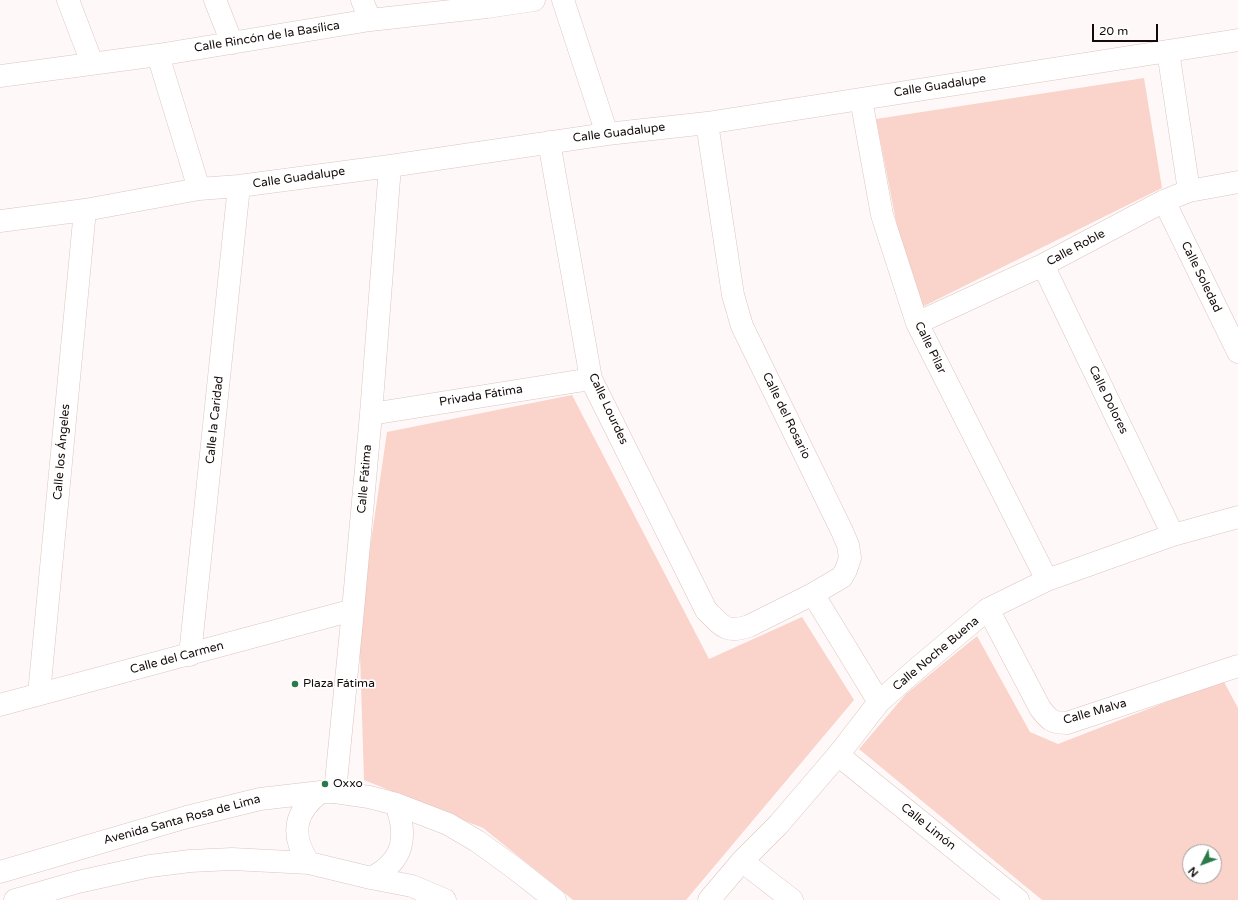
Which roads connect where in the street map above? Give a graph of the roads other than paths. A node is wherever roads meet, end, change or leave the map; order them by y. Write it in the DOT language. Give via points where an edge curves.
graph roads {
  1 [pos="68,0"];
  2 [pos="215,0"];
  3 [pos="362,0"];
  4 [pos="534,0"];
  5 [pos="563,0"];
  6 [pos="370,20"];
  7 [pos="1238,40"];
  8 [pos="232,43"];
  9 [pos="1168,51"];
  10 [pos="158,55"];
  11 [pos="92,63"];
  12 [pos="0,76"];
  13 [pos="861,99"];
  14 [pos="707,123"];
  15 [pos="607,134"];
  16 [pos="549,142"];
  17 [pos="390,166"];
  18 [pos="1238,182"];
  19 [pos="239,186"];
  20 [pos="198,190"];
  21 [pos="1189,190"];
  22 [pos="1164,201"];
  23 [pos="86,210"];
  24 [pos="0,221"];
  25 [pos="1043,265"];
  26 [pos="917,323"];
  27 [pos="1238,352"];
  28 [pos="591,379"];
  29 [pos="371,414"];
  30 [pos="1238,517"];
  31 [pos="1173,534"];
  32 [pos="1047,580"];
  33 [pos="814,594"];
  34 [pos="353,610"];
  35 [pos="988,610"];
  36 [pos="726,628"];
  37 [pos="190,655"];
  38 [pos="1237,670"];
  39 [pos="39,694"];
  40 [pos="879,702"];
  41 [pos="0,705"];
  42 [pos="838,755"];
  43 [pos="328,792"];
  44 [pos="396,804"];
  45 [pos="742,861"];
  46 [pos="309,863"];
  47 [pos="0,872"];
  48 [pos="371,878"];
  49 [pos="16,900"];
  50 [pos="445,900"];
  51 [pos="555,900"];
  52 [pos="709,900"];
  53 [pos="792,900"];
  54 [pos="1018,900"];
  1 -- 11 [label="street"];
  2 -- 8 [label="street"];
  3 -- 6 [label="street"];
  4 -- 6 [label="street, Calle Rincón de la Basílica"];
  5 -- 15 [label="street"];
  6 -- 8 [label="street, Calle Rincón de la Basílica"];
  7 -- 9 [label="street, Calle Guadalupe"];
  8 -- 10 [label="street, Calle Rincón de la Basílica"];
  9 -- 13 [label="street, Calle Guadalupe"];
  9 -- 21 [label="street"];
  10 -- 11 [label="street, Calle Rincón de la Basílica"];
  10 -- 20 [label="street"];
  11 -- 12 [label="street, Calle Rincón de la Basílica"];
  13 -- 14 [label="street, Calle Guadalupe"];
  13 -- 26 [label="street, Calle Pilar" via="882,215"];
  14 -- 15 [label="street, Calle Guadalupe"];
  14 -- 33 [label="street, Calle del Rosario" via="733,295 742,326 848,545 850,558 842,577"];
  15 -- 16 [label="street, Calle Guadalupe"];
  16 -- 17 [label="street, Calle Guadalupe"];
  16 -- 28 [label="street, Calle Lourdes"];
  17 -- 19 [label="street, Calle Guadalupe"];
  17 -- 29 [label="street, Calle Fátima"];
  18 -- 21 [label="street, Calle Roble"];
  19 -- 20 [label="street, Calle Guadalupe"];
  19 -- 37 [label="street, Calle la Caridad"];
  20 -- 23 [label="street, Calle Guadalupe"];
  21 -- 22 [label="street, Calle Roble"];
  22 -- 25 [label="street, Calle Roble"];
  22 -- 27 [label="street, Calle Soledad"];
  23 -- 24 [label="street, Calle Guadalupe"];
  23 -- 39 [label="street, Calle los Ángeles"];
  25 -- 26 [label="street, Calle Roble"];
  25 -- 31 [label="street, Calle Dolores"];
  26 -- 32 [label="street, Calle Pilar"];
  28 -- 29 [label="street, Privada Fátima"];
  28 -- 36 [label="street, Calle Lourdes" via="706,610"];
  29 -- 34 [label="street, Calle Fátima"];
  30 -- 31 [label="street, Calle Noche Buena"];
  31 -- 32 [label="street, Calle Noche Buena"];
  32 -- 35 [label="street, Calle Noche Buena"];
  33 -- 36 [label="street, Calle del Rosario" via="749,626 738,630"];
  33 -- 40 [label="street"];
  34 -- 37 [label="street, Calle del Carmen"];
  34 -- 43 [label="street, Calle Fátima"];
  35 -- 38 [label="street, Calle Malva" via="1040,708 1051,720 1058,723 1067,723"];
  35 -- 40 [label="street, Calle Noche Buena"];
  37 -- 39 [label="street, Calle del Carmen"];
  39 -- 41 [label="street, Calle del Carmen"];
  40 -- 42 [label="street, Calle Noche Buena"];
  42 -- 45 [label="street, Calle Noche Buena" via="778,825"];
  42 -- 54 [label="street, Calle Limón"];
  43 -- 44 [label="street, Avenida Santa Rosa de Lima" via="369,796"];
  43 -- 46 [label="street" via="312,798 300,814 297,834 299,845"];
  43 -- 47 [label="street, Avenida Santa Rosa de Lima" via="245,802"];
  44 -- 48 [label="street" via="403,828 400,849 388,866"];
  44 -- 51 [label="street, Avenida Santa Rosa de Lima" via="448,824 513,867"];
  45 -- 52 [label="street, Calle Noche Buena"];
  45 -- 53 [label="street"];
  46 -- 48 [label="street"];
  46 -- 49 [label="street" via="232,859 150,866 78,882"];
  48 -- 50 [label="street" via="412,886"];
}
